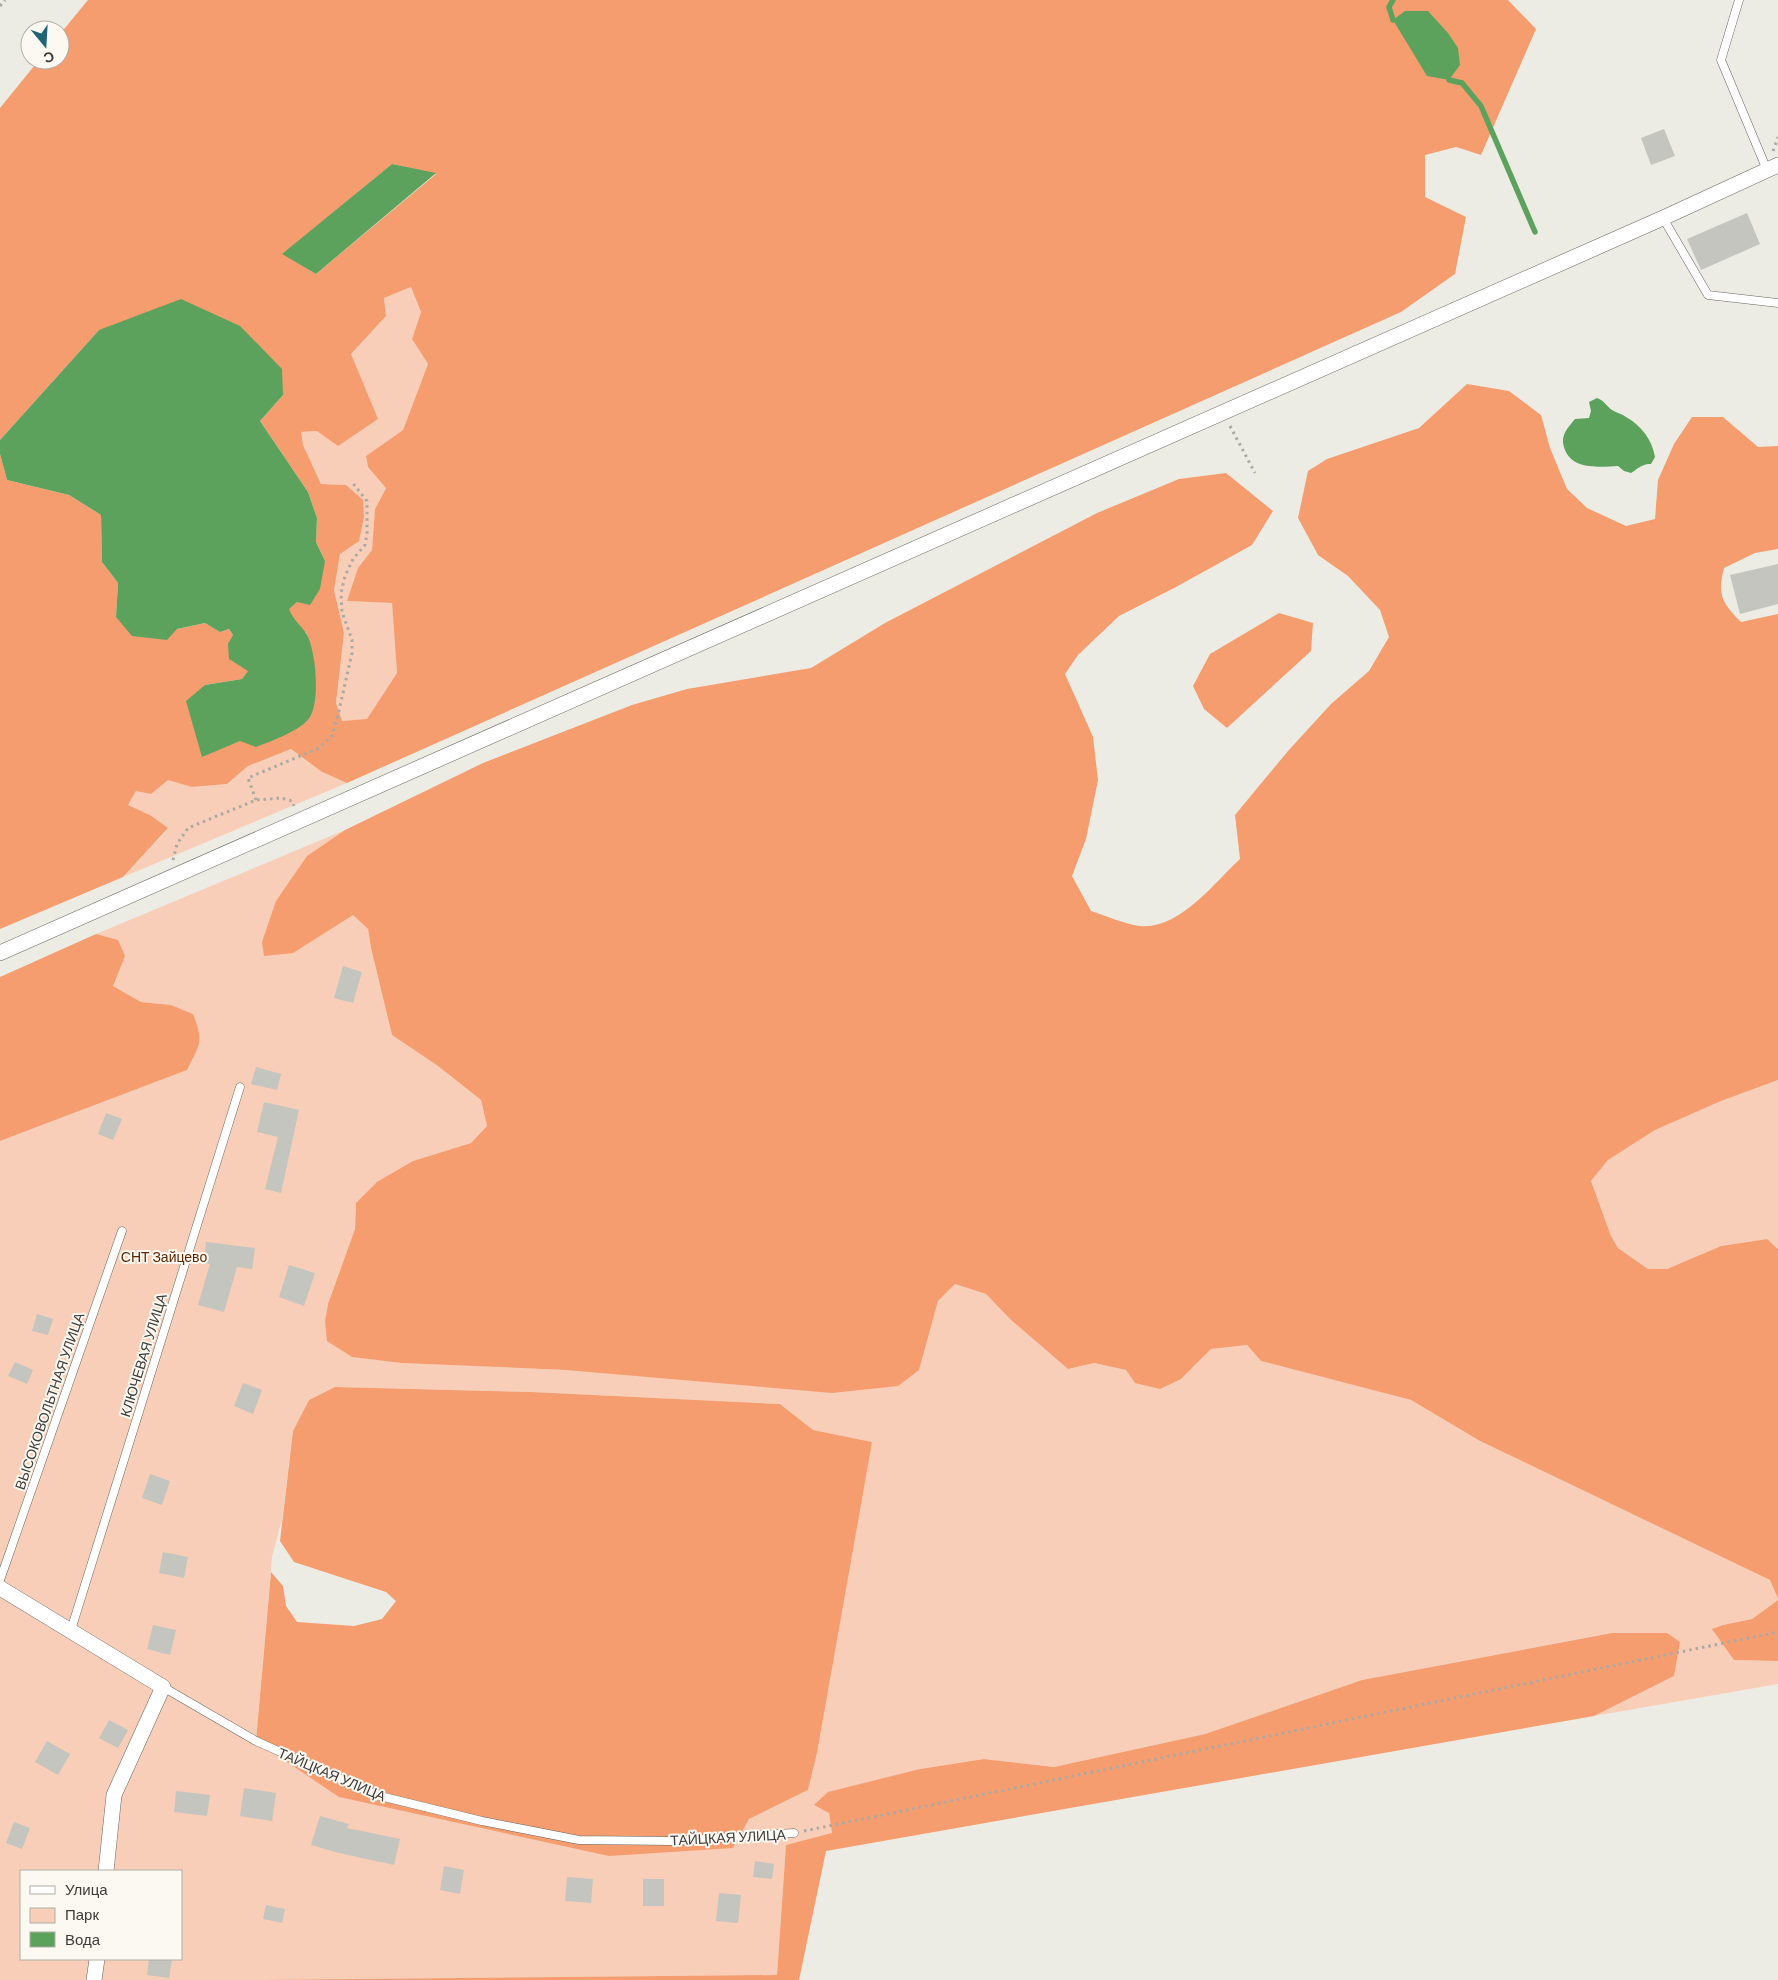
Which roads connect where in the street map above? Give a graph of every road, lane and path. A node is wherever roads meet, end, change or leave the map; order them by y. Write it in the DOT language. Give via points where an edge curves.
graph roads {
  1 [pos="5,0"];
  2 [pos="1739,0"];
  3 [pos="0,6"];
  4 [pos="1772,168"];
  5 [pos="1663,218"];
  6 [pos="1778,303"];
  7 [pos="1223,412"];
  8 [pos="1255,473"];
  9 [pos="351,481"];
  10 [pos="256,800"];
  11 [pos="300,819"];
  12 [pos="176,875"];
  13 [pos="0,953"];
  14 [pos="240,1087"];
  15 [pos="122,1231"];
  16 [pos="0,1580"];
  17 [pos="0,1588"];
  18 [pos="71,1630"];
  19 [pos="1778,1632"];
  20 [pos="163,1687"];
  21 [pos="794,1833"];
  22 [pos="106,1870"];
  23 [pos="98,1960"];
  24 [pos="94,1980"];
  1 -- 3 [label="path"];
  2 -- 4 [label="lane" via="1721,60"];
  4 -- 5 [label="street"];
  5 -- 6 [label="lane" via="1708,295"];
  5 -- 7 [label="street"];
  7 -- 8 [label="path"];
  7 -- 11 [label="street"];
  9 -- 10 [label="path" via="367,501 367,533 365,545 345,576 341,593 352,652 332,736 319,748 248,778"];
  10 -- 11 [label="path" via="281,798 292,801"];
  10 -- 12 [label="path" via="188,828 176,844 172,865"];
  11 -- 12 [label="street"];
  12 -- 13 [label="street"];
  14 -- 18 [label="lane, КЛЮЧЕВАЯ УЛИЦА"];
  15 -- 16 [label="lane, ВЫСОКОВОЛЬТНАЯ УЛИЦА"];
  17 -- 18 [label="street, ТАЙЦКАЯ УЛИЦА"];
  18 -- 20 [label="street, ТАЙЦКАЯ УЛИЦА"];
  19 -- 21 [label="path"];
  20 -- 21 [label="lane, ТАЙЦКАЯ УЛИЦА" via="256,1742 376,1795 482,1821 579,1840 672,1841"];
  20 -- 22 [label="street" via="114,1795"];
  23 -- 24 [label="street"];
}
